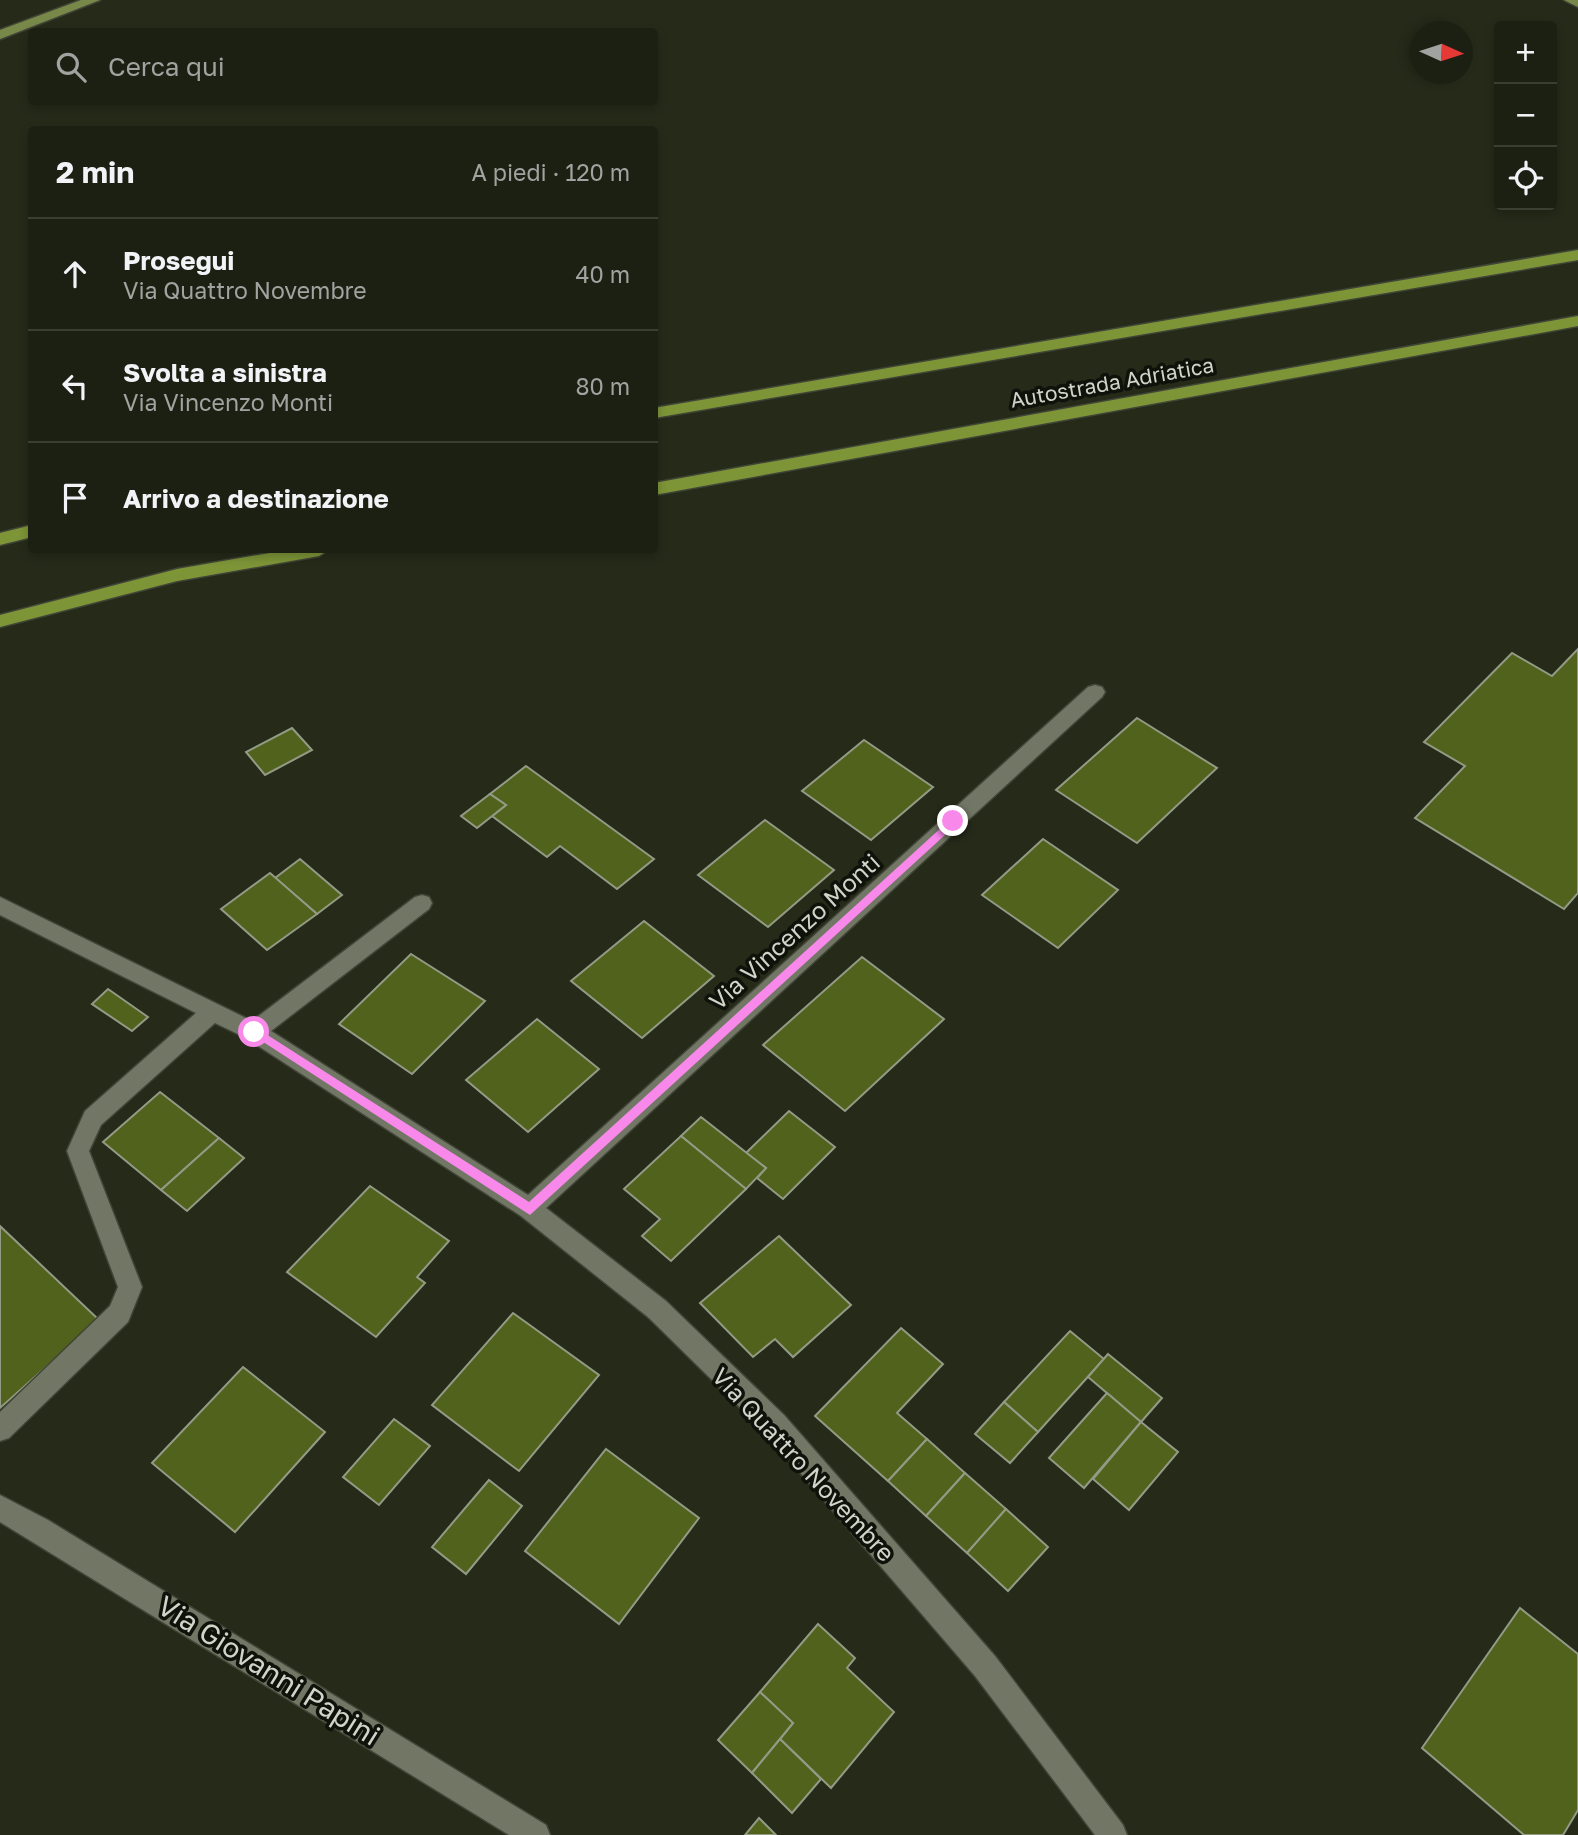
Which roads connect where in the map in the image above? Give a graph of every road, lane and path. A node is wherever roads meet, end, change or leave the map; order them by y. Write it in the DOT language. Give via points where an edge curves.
graph roads {
  1 [pos="93,0"];
  2 [pos="1571,0"];
  3 [pos="1578,3"];
  4 [pos="0,35"];
  5 [pos="1578,255"];
  6 [pos="1578,321"];
  7 [pos="658,412"];
  8 [pos="658,488"];
  9 [pos="28,532"];
  10 [pos="0,539"];
  11 [pos="303,553"];
  12 [pos="0,621"];
  13 [pos="1094,692"];
  14 [pos="422,903"];
  15 [pos="0,905"];
  16 [pos="213,1011"];
  17 [pos="254,1032"];
  18 [pos="530,1209"];
  19 [pos="0,1429"];
  20 [pos="0,1508"];
  21 [pos="536,1835"];
  22 [pos="1113,1835"];
  1 -- 4 [label="main road"];
  2 -- 3 [label="main road"];
  5 -- 7 [label="highway, Autostrada Adriatica"];
  6 -- 8 [label="highway, Autostrada Adriatica"];
  9 -- 10 [label="highway"];
  11 -- 12 [label="highway" via="177,575"];
  13 -- 18 [label="street, Via Vincenzo Monti"];
  14 -- 17 [label="street"];
  15 -- 16 [label="street, Via Quattro Novembre"];
  16 -- 17 [label="street, Via Quattro Novembre"];
  16 -- 19 [label="street" via="93,1118 78,1151 130,1287 119,1314"];
  17 -- 18 [label="street, Via Quattro Novembre"];
  18 -- 22 [label="street, Via Quattro Novembre" via="657,1310 775,1424 985,1666"];
  20 -- 21 [label="street, Via Giovanni Papini"];
}
